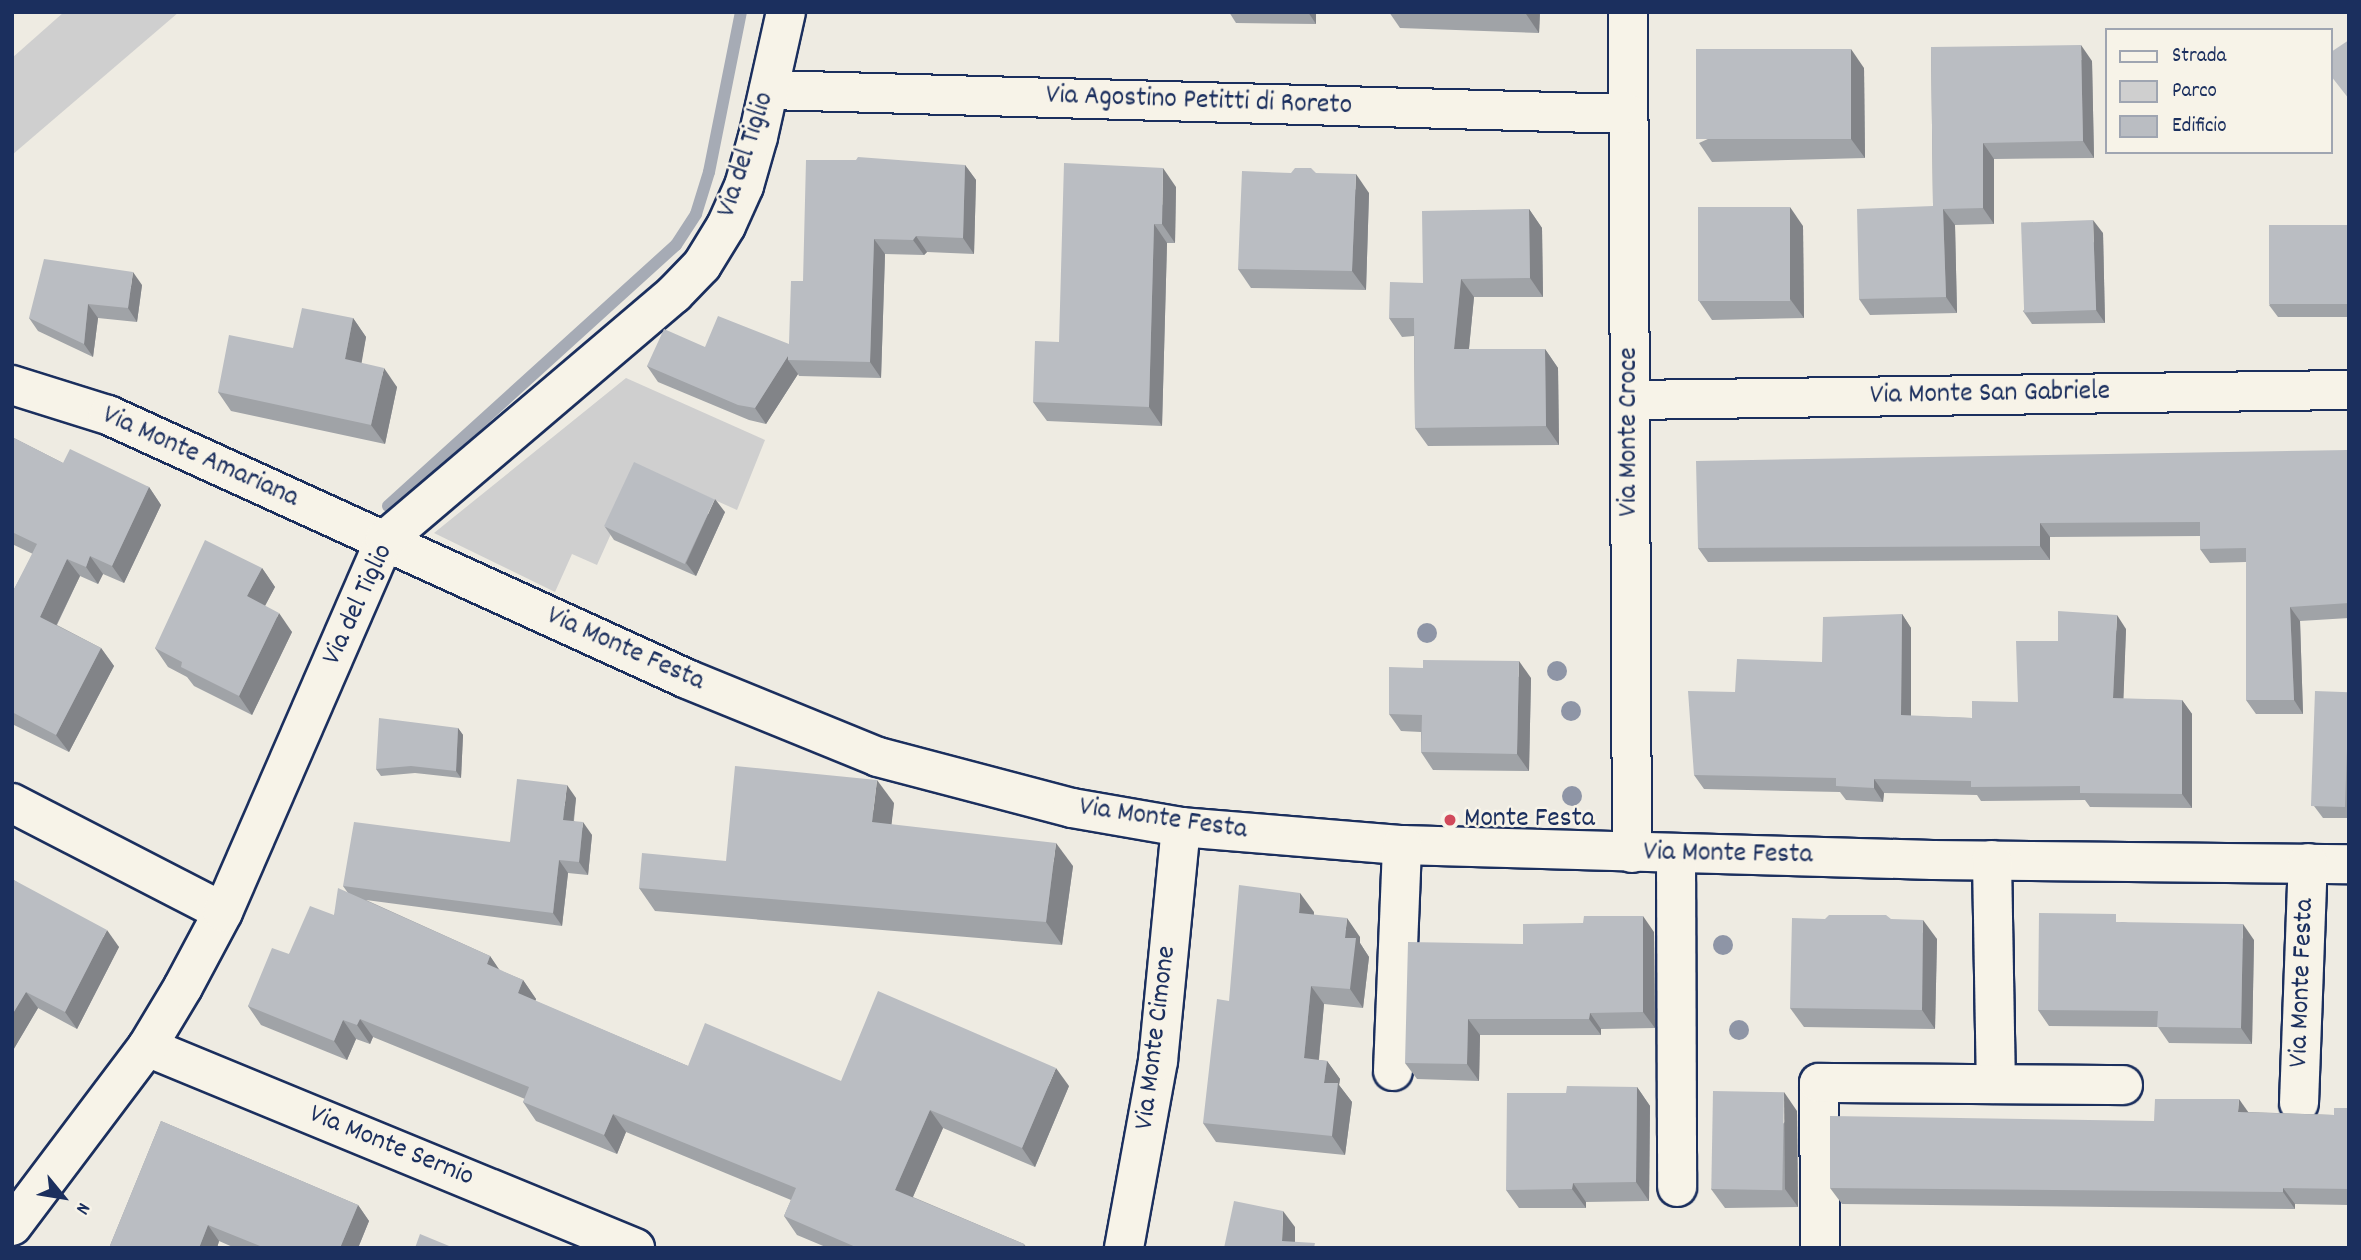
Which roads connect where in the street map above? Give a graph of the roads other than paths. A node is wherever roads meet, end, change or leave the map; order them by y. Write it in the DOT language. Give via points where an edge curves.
graph roads {
  1 [pos="786,12"];
  2 [pos="1628,12"];
  3 [pos="769,90"];
  4 [pos="1629,114"];
  5 [pos="12,384"];
  6 [pos="2349,390"];
  7 [pos="1630,400"];
  8 [pos="385,540"];
  9 [pos="12,803"];
  10 [pos="1181,827"];
  11 [pos="1402,845"];
  12 [pos="1632,853"];
  13 [pos="1676,853"];
  14 [pos="1992,860"];
  15 [pos="2308,863"];
  16 [pos="2349,864"];
  17 [pos="223,912"];
  18 [pos="147,1047"];
  19 [pos="1393,1070"];
  20 [pos="1996,1084"];
  21 [pos="2123,1085"];
  22 [pos="2299,1103"];
  23 [pos="1676,1187"];
  24 [pos="12,1226"];
  25 [pos="635,1248"];
  26 [pos="1124,1248"];
  27 [pos="1820,1248"];
  1 -- 3 [label="street, Via del Tiglio"];
  2 -- 4 [label="street, Via Monte Croce"];
  3 -- 4 [label="street, Via Agostino Petitti di Roreto"];
  3 -- 8 [label="street, Via del Tiglio" via="744,186 702,265 674,294"];
  4 -- 7 [label="street, Via Monte Croce"];
  5 -- 8 [label="street, Via Monte Amariana" via="108,415"];
  6 -- 7 [label="street, Via Monte San Gabriele"];
  7 -- 12 [label="street, Via Monte Croce"];
  8 -- 10 [label="street, Via Monte Festa" via="687,679 878,757 1072,808"];
  8 -- 17 [label="street, Via del Tiglio"];
  9 -- 17 [label="street"];
  10 -- 11 [label="street, Via Monte Festa"];
  10 -- 26 [label="street, Via Monte Cimone" via="1158,1061"];
  11 -- 12 [label="street, Via Monte Festa"];
  11 -- 19 [label="street"];
  12 -- 13 [label="street, Via Monte Festa"];
  13 -- 14 [label="street, Via Monte Festa"];
  13 -- 23 [label="street"];
  14 -- 15 [label="street, Via Monte Festa"];
  14 -- 20 [label="street"];
  15 -- 16 [label="street, Via Monte Festa"];
  15 -- 22 [label="street, Via Monte Festa"];
  17 -- 18 [label="street, Via del Tiglio"];
  18 -- 24 [label="street, Via del Tiglio"];
  18 -- 25 [label="street, Via Monte Sernio"];
  20 -- 21 [label="street"];
  20 -- 27 [label="street" via="1819,1083"];
}
